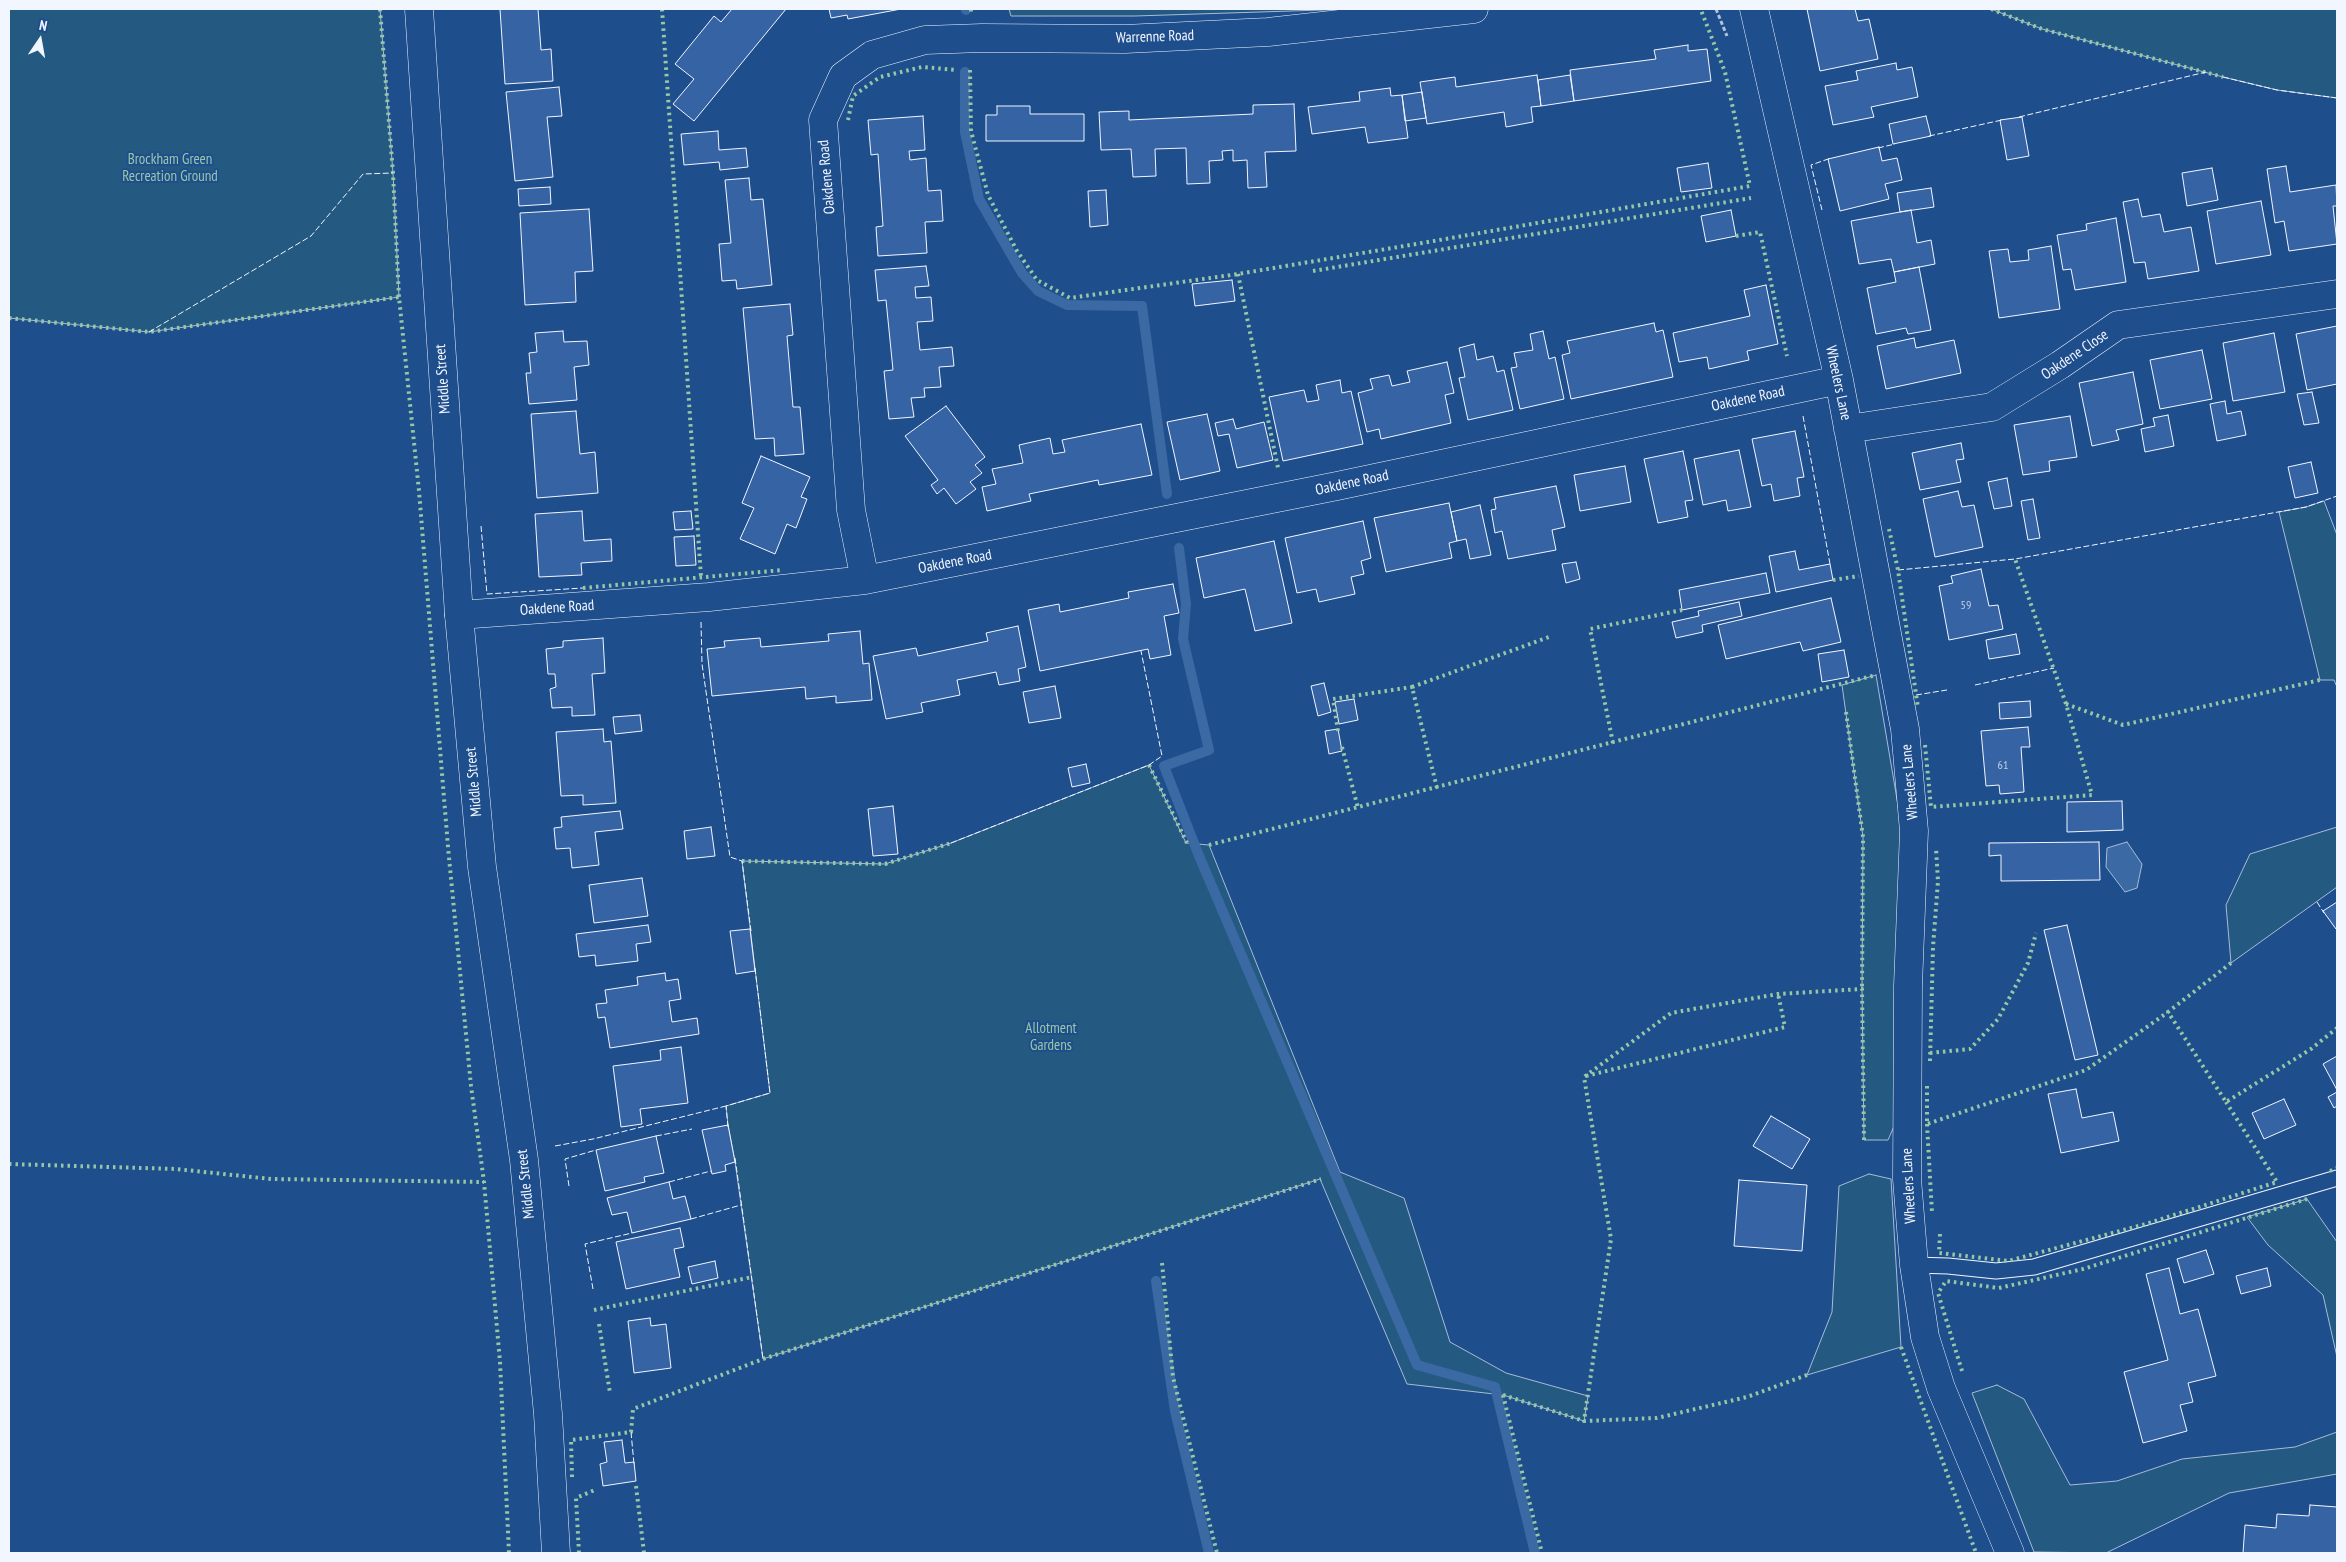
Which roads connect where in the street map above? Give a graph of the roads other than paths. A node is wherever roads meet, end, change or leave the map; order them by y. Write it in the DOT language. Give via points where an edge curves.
graph roads {
  1 [pos="419,9"];
  2 [pos="1474,9"];
  3 [pos="1754,9"];
  4 [pos="843,76"];
  5 [pos="2337,294"];
  6 [pos="1838,380"];
  7 [pos="1848,429"];
  8 [pos="864,580"];
  9 [pos="459,615"];
  10 [pos="2337,1178"];
  11 [pos="1914,1266"];
  12 [pos="556,1553"];
  13 [pos="2010,1553"];
  1 -- 9 [label="street, Middle Street"];
  2 -- 4 [label="street, Warrenne Road" via="1268,32 1125,39 925,40 872,54"];
  3 -- 6 [label="street, Wheelers Lane"];
  4 -- 8 [label="street, Oakdene Road" via="823,120 852,510"];
  5 -- 7 [label="street, Oakdene Close" via="2118,325 1992,407"];
  6 -- 7 [label="street, Wheelers Lane"];
  6 -- 8 [label="street, Oakdene Road" via="1337,486"];
  7 -- 11 [label="street, Wheelers Lane" via="1905,729 1914,831 1908,986 1907,1164"];
  8 -- 9 [label="street, Oakdene Road" via="709,597"];
  9 -- 12 [label="street, Middle Street" via="482,867 524,1160 548,1414"];
  10 -- 11 [label="lane" via="2034,1268 1996,1271"];
  11 -- 13 [label="street, Wheelers Lane" via="1926,1337 1941,1388"];
}
